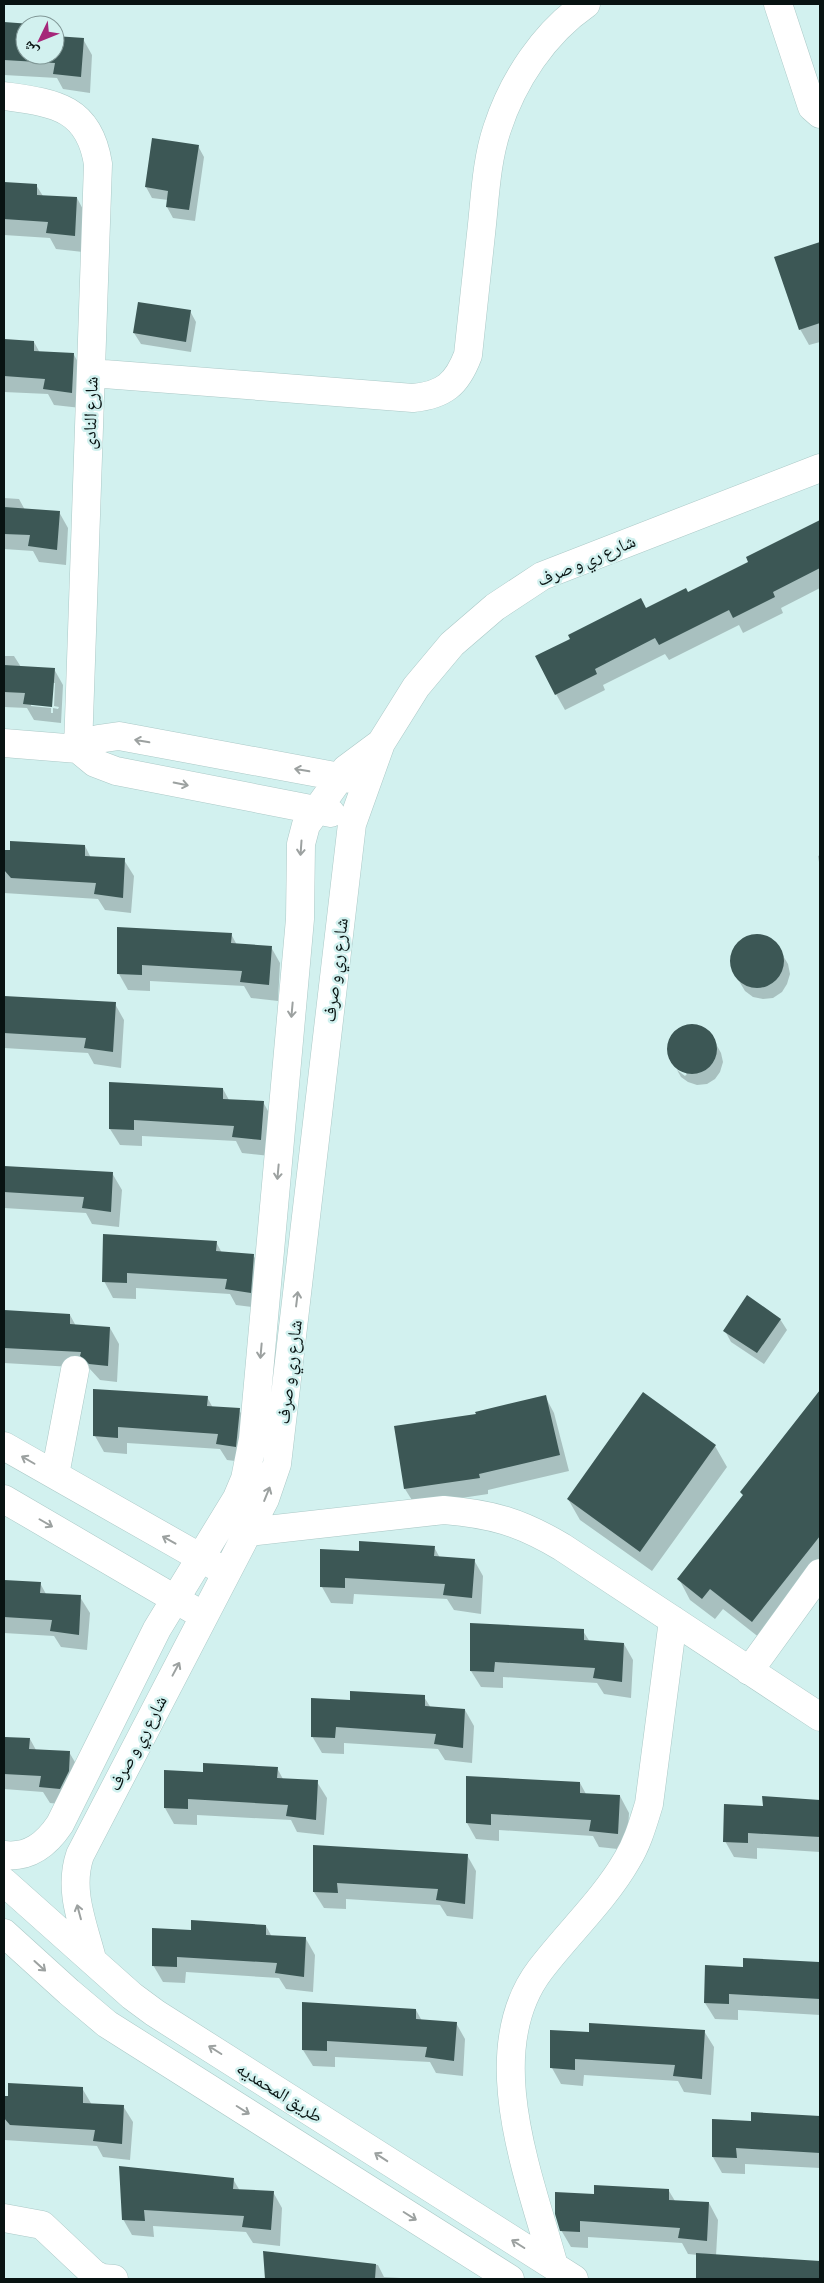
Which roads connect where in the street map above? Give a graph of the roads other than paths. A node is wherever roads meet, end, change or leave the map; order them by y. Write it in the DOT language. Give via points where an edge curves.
graph roads {
  1 [pos="586,4"];
  2 [pos="778,4"];
  3 [pos="4,96"];
  4 [pos="820,114"];
  5 [pos="91,373"];
  6 [pos="820,468"];
  7 [pos="4,743"];
  8 [pos="381,744"];
  9 [pos="78,749"];
  10 [pos="340,777"];
  11 [pos="367,782"];
  12 [pos="316,810"];
  13 [pos="355,818"];
  14 [pos="75,1370"];
  15 [pos="4,1446"];
  16 [pos="55,1475"];
  17 [pos="4,1499"];
  18 [pos="248,1532"];
  19 [pos="201,1558"];
  20 [pos="227,1572"];
  21 [pos="820,1573"];
  22 [pos="176,1600"];
  23 [pos="204,1616"];
  24 [pos="673,1620"];
  25 [pos="749,1671"];
  26 [pos="820,1718"];
  27 [pos="4,1856"];
  28 [pos="4,1882"];
  29 [pos="24,1899"];
  30 [pos="4,1927"];
  31 [pos="4,1933"];
  32 [pos="92,1959"];
  33 [pos="4,2218"];
  34 [pos="564,2273"];
  35 [pos="114,2279"];
  36 [pos="510,2279"];
  1 -- 5 [label="street" via="550,35 528,64 496,129 489,165 468,355 454,382 442,391 428,397 413,398"];
  2 -- 4 [label="street" via="812,107"];
  3 -- 5 [label="street, شارع النادى" via="46,102 62,108 77,117 95,146 98,164"];
  5 -- 9 [label="street, شارع النادى"];
  6 -- 8 [label="street, شارع ري و صرف" via="542,576 495,606 452,644 416,687"];
  7 -- 9 [label="street"];
  8 -- 10 [label="street, شارع ري و صرف"];
  8 -- 11 [label="street, شارع ري و صرف"];
  10 -- 9 [label="street, one-way" via="119,736 98,739"];
  9 -- 12 [label="street, one-way" via="95,763 116,771"];
  10 -- 11 [label="street"];
  10 -- 12 [label="street, شارع ري و صرف"];
  11 -- 13 [label="street, شارع ري و صرف"];
  12 -- 13 [label="street"];
  12 -- 19 [label="street, شارع ري و صرف, one-way" via="306,825 301,844 300,919 254,1439 237,1498"];
  18 -- 13 [label="street, شارع ري و صرف, one-way" via="268,1491 281,1446"];
  14 -- 16 [label="street"];
  16 -- 15 [label="street, one-way"];
  19 -- 16 [label="street, one-way"];
  17 -- 22 [label="street, one-way"];
  18 -- 20 [label="street, شارع ري و صرف"];
  18 -- 24 [label="street" via="413,1512 476,1512 506,1519 535,1531"];
  19 -- 20 [label="street"];
  19 -- 22 [label="street, شارع ري و صرف"];
  20 -- 23 [label="street, شارع ري و صرف"];
  21 -- 25 [label="street"];
  22 -- 23 [label="street"];
  22 -- 27 [label="street, شارع ري و صرف" via="157,1629 52,1836 29,1853"];
  32 -- 23 [label="street, شارع ري و صرف, one-way" via="75,1896 75,1868"];
  24 -- 25 [label="street"];
  24 -- 34 [label="street" via="649,1804 641,1833 609,1886 526,1991 516,2015 511,2064 516,2126"];
  25 -- 26 [label="street"];
  28 -- 29 [label="street, طريق المحمديه"];
  29 -- 30 [label="street"];
  29 -- 32 [label="street, طريق المحمديه"];
  31 -- 36 [label="street, طريق المحمديه, one-way" via="107,2024"];
  34 -- 32 [label="street, طريق المحمديه, one-way" via="155,2013"];
  33 -- 35 [label="street" via="42,2225 94,2274"];
}
